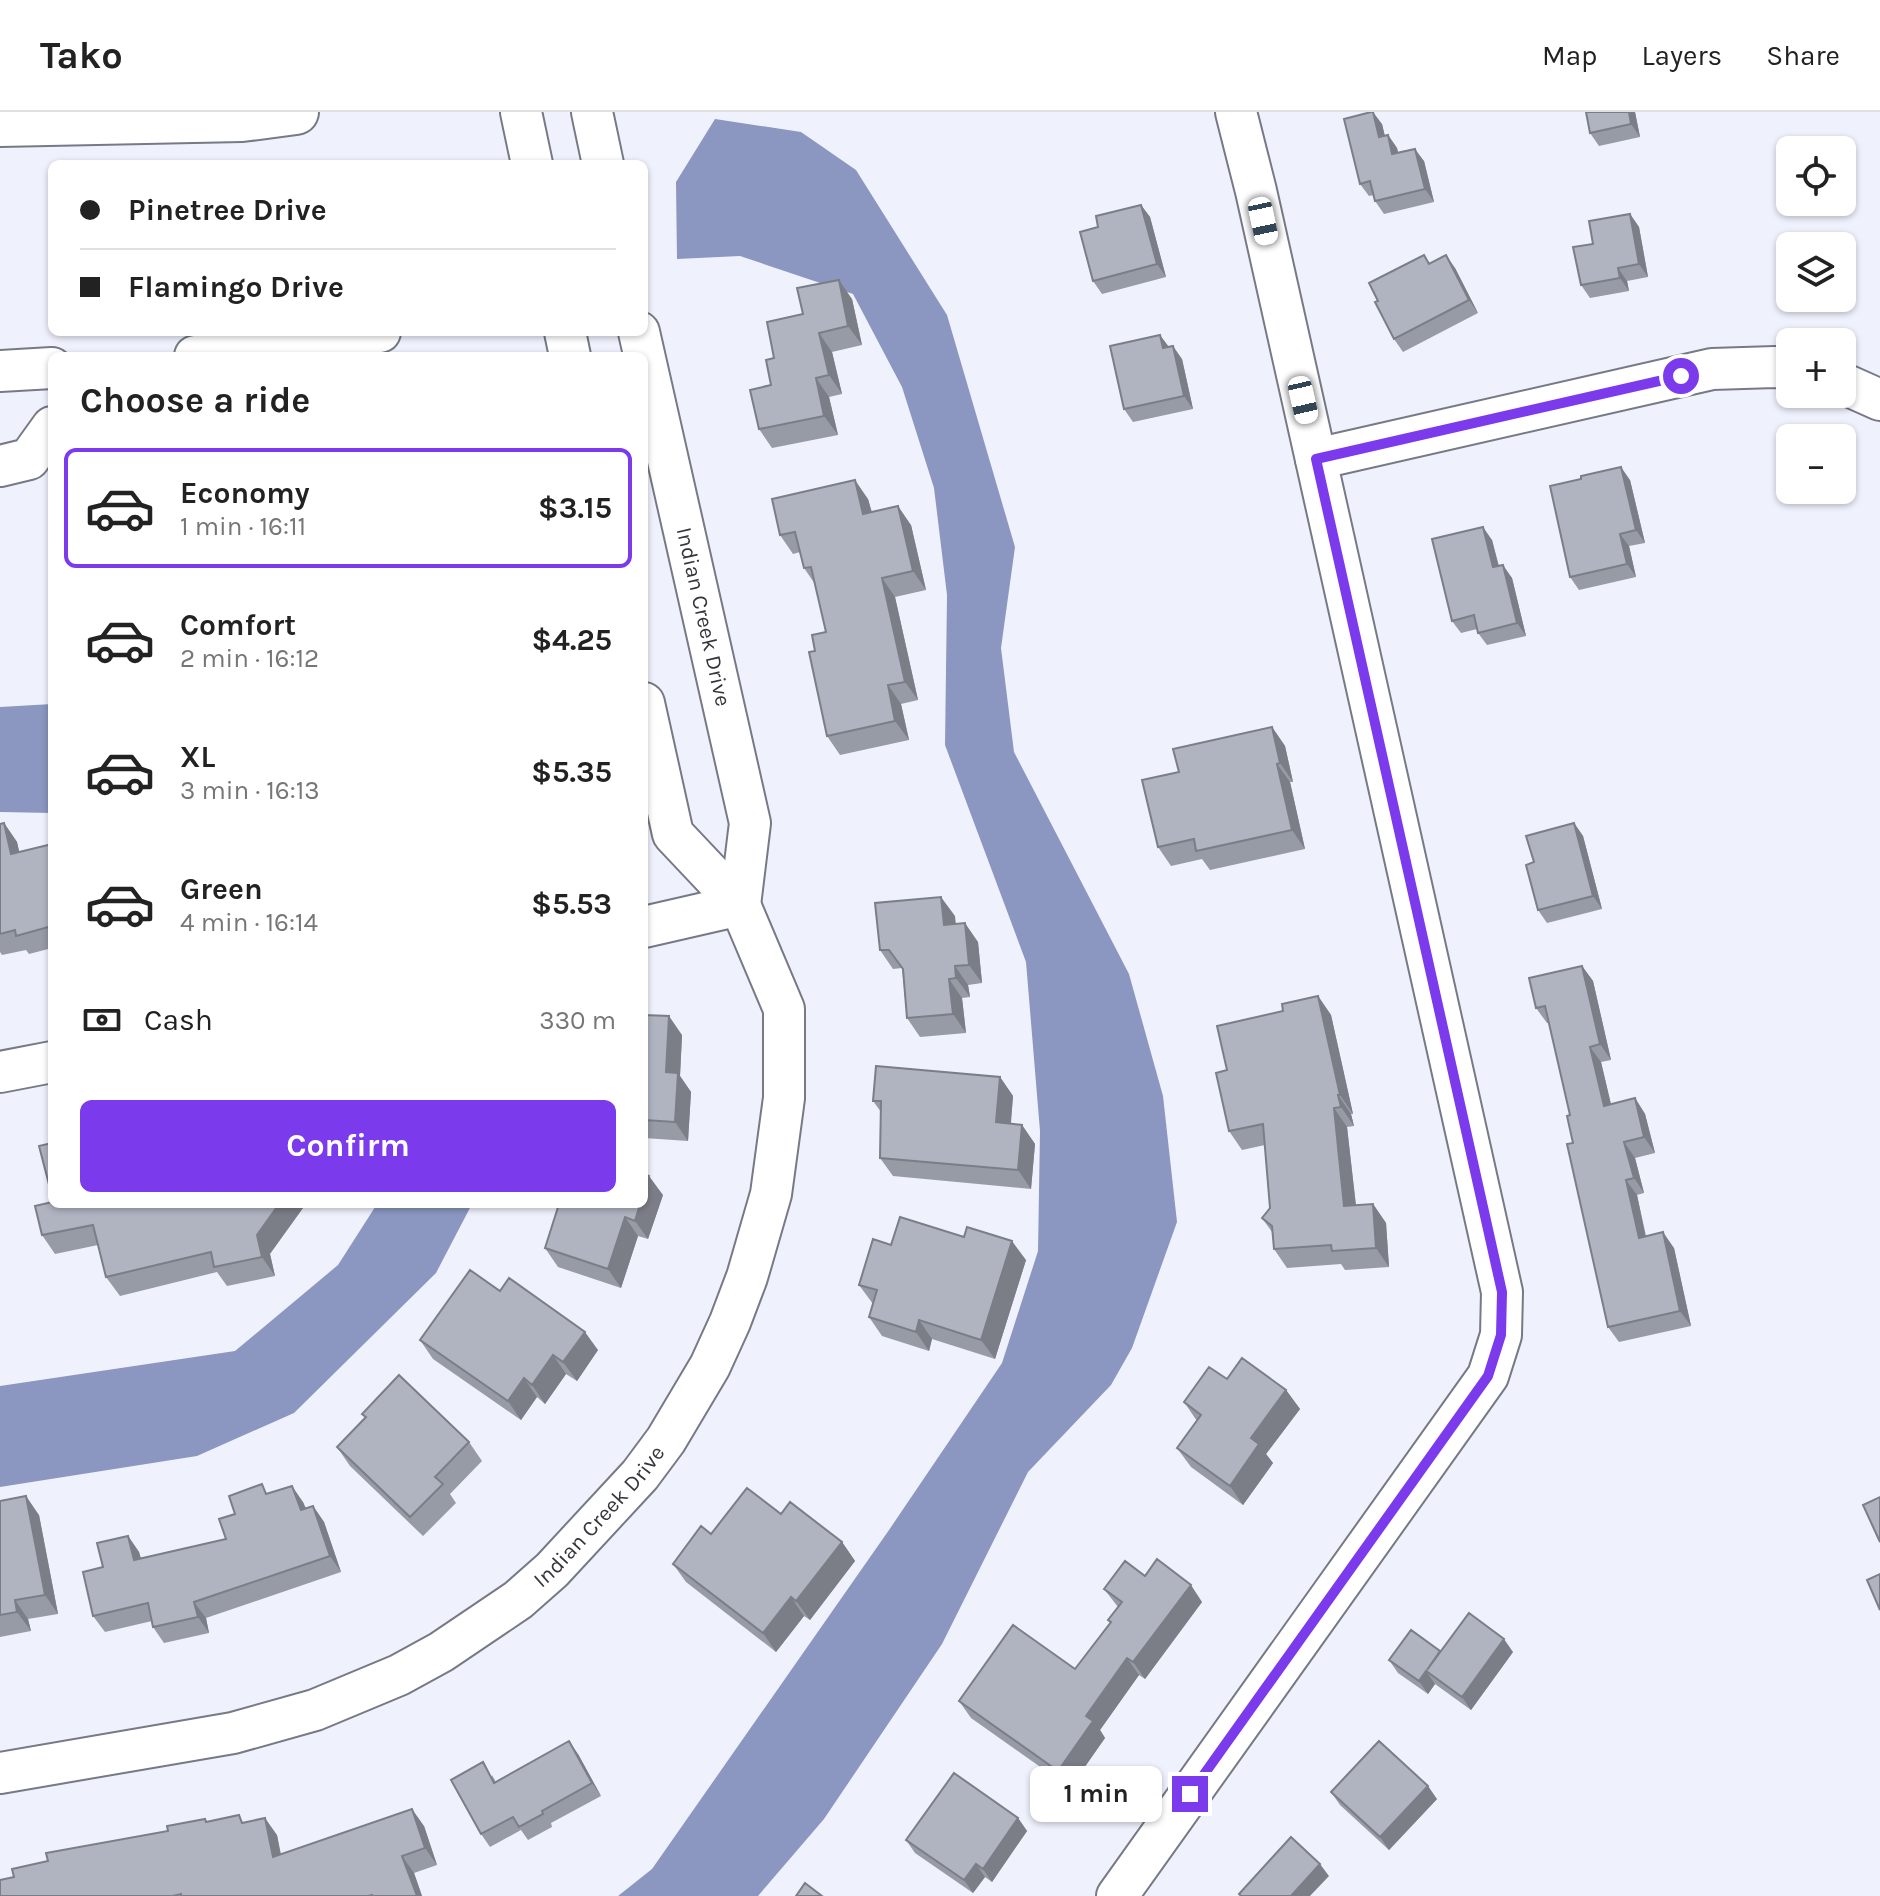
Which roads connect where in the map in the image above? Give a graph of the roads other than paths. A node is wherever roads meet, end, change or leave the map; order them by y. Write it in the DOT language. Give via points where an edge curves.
graph roads {
  1 [pos="296,112"];
  2 [pos="521,112"];
  3 [pos="592,112"];
  4 [pos="1236,112"];
  5 [pos="0,124"];
  6 [pos="531,160"];
  7 [pos="602,160"];
  8 [pos="349,336"];
  9 [pos="226,352"];
  10 [pos="1776,367"];
  11 [pos="48,368"];
  12 [pos="0,371"];
  13 [pos="648,372"];
  14 [pos="1856,389"];
  15 [pos="1880,400"];
  16 [pos="48,433"];
  17 [pos="1316,459"];
  18 [pos="0,466"];
  19 [pos="648,721"];
  20 [pos="740,905"];
  21 [pos="648,926"];
  22 [pos="48,1063"];
  23 [pos="0,1072"];
  24 [pos="0,1773"];
  25 [pos="1117,1896"];
  1 -- 5 [label="main road" via="242,119"];
  2 -- 6 [label="street"];
  3 -- 7 [label="street"];
  4 -- 17 [label="street"];
  8 -- 9 [label="street"];
  10 -- 17 [label="street" via="1712,369"];
  11 -- 12 [label="street"];
  13 -- 20 [label="street, Indian Creek Drive" via="750,823"];
  14 -- 15 [label="street"];
  16 -- 18 [label="street" via="29,459"];
  17 -- 25 [label="street" via="1502,1292 1501,1335 1488,1376"];
  19 -- 20 [label="street, Indian Creek Drive" via="673,834"];
  20 -- 21 [label="street"];
  20 -- 24 [label="street, Indian Creek Drive" via="784,1009 784,1098 771,1194 747,1277 710,1366 640,1475 518,1600 399,1675 315,1710 233,1733"];
  22 -- 23 [label="street"];
}
